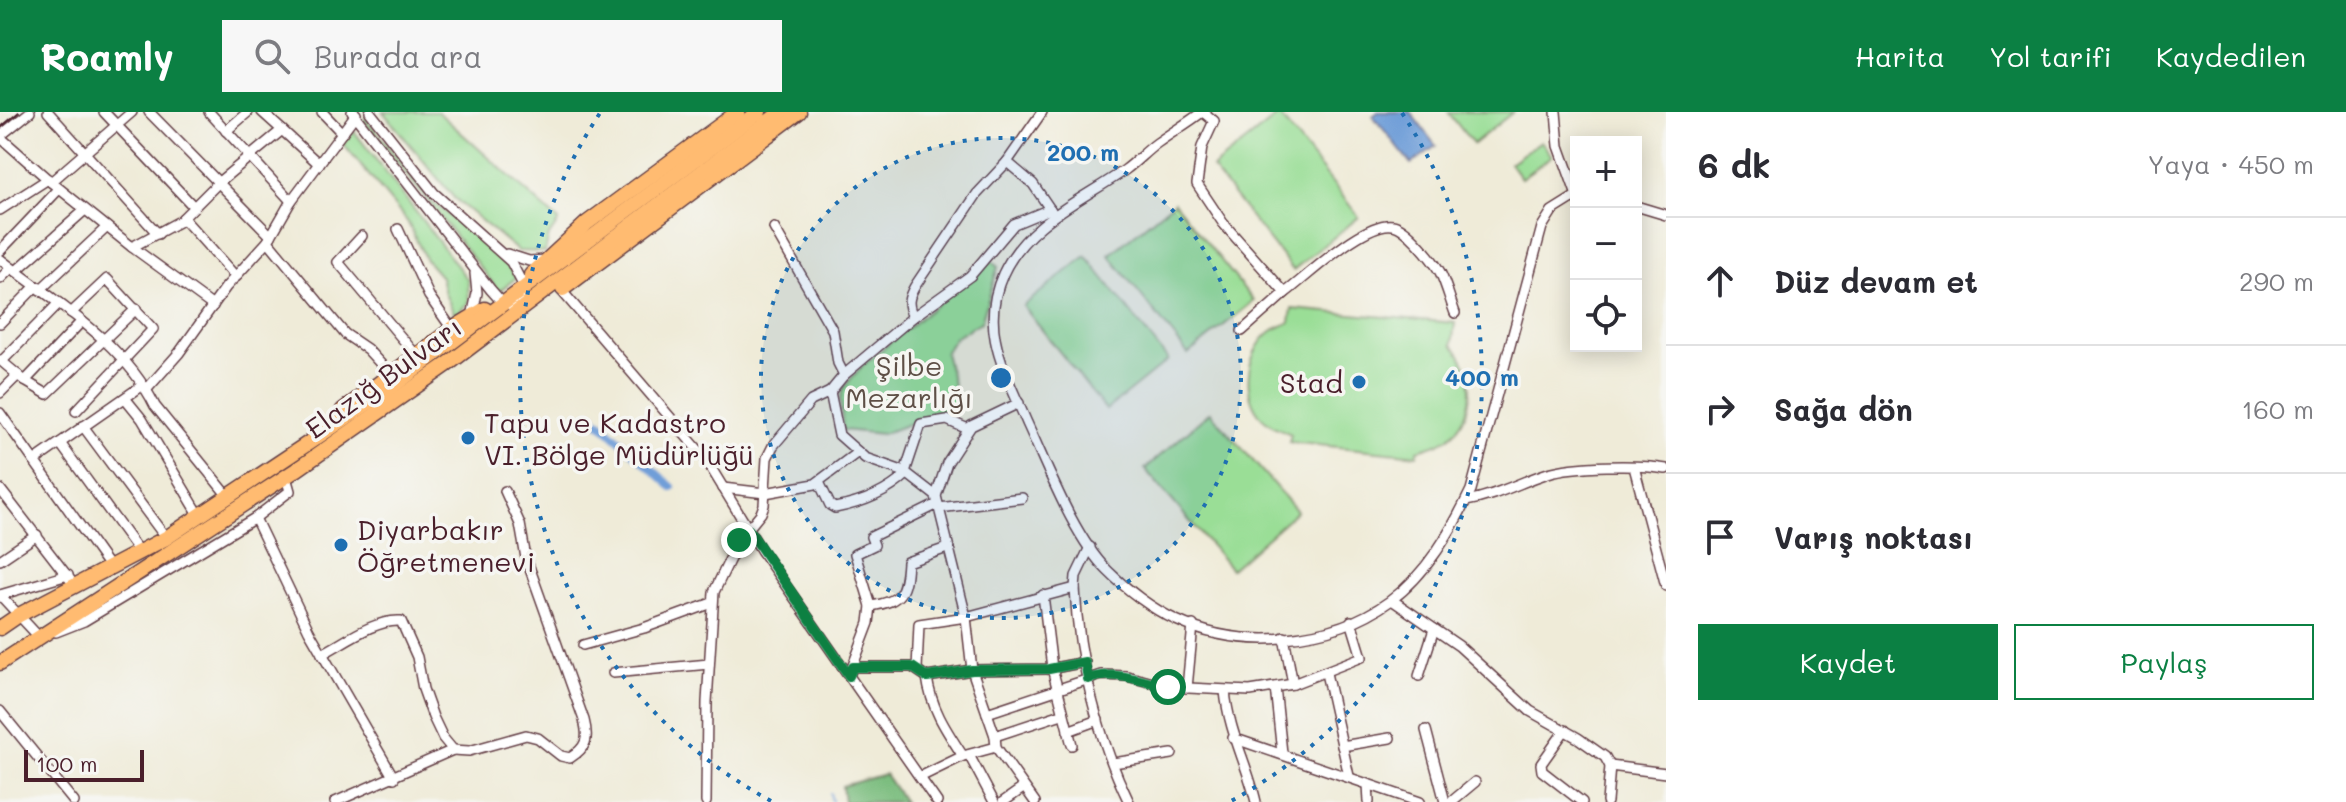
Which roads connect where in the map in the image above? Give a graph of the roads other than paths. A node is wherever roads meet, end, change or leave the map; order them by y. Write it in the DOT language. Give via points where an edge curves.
graph roads {
  1 [pos="30,112"];
  2 [pos="48,112"];
  3 [pos="104,112"];
  4 [pos="132,112"];
  5 [pos="149,112"];
  6 [pos="209,112"];
  7 [pos="248,112"];
  8 [pos="262,112"];
  9 [pos="322,112"];
  10 [pos="370,112"];
  11 [pos="738,112"];
  12 [pos="759,112"];
  13 [pos="799,112"];
  14 [pos="1042,112"];
  15 [pos="1202,112"];
  16 [pos="1556,112"];
  17 [pos="355,113"];
  18 [pos="719,118"];
  19 [pos="780,120"];
  20 [pos="116,126"];
  21 [pos="282,130"];
  22 [pos="226,131"];
  23 [pos="342,133"];
  24 [pos="0,137"];
  25 [pos="85,153"];
  26 [pos="251,158"];
  27 [pos="1007,162"];
  28 [pos="319,164"];
  29 [pos="1570,177"];
  30 [pos="219,182"];
  31 [pos="53,184"];
  32 [pos="1570,198"];
  33 [pos="291,201"];
  34 [pos="193,206"];
  35 [pos="1642,208"];
  36 [pos="0,210"];
  37 [pos="85,210"];
  38 [pos="1052,212"];
  39 [pos="1666,215"];
  40 [pos="183,218"];
  41 [pos="107,227"];
  42 [pos="774,228"];
  43 [pos="398,229"];
  44 [pos="158,234"];
  45 [pos="362,236"];
  46 [pos="270,239"];
  47 [pos="132,247"];
  48 [pos="0,251"];
  49 [pos="500,251"];
  50 [pos="0,259"];
  51 [pos="547,260"];
  52 [pos="13,269"];
  53 [pos="474,269"];
  54 [pos="236,277"];
  55 [pos="0,279"];
  56 [pos="522,287"];
  57 [pos="38,288"];
  58 [pos="561,290"];
  59 [pos="1285,293"];
  60 [pos="59,303"];
  61 [pos="509,304"];
  62 [pos="213,306"];
  63 [pos="136,309"];
  64 [pos="71,313"];
  65 [pos="1455,313"];
  66 [pos="913,317"];
  67 [pos="82,321"];
  68 [pos="0,323"];
  69 [pos="471,323"];
  70 [pos="452,329"];
  71 [pos="1242,331"];
  72 [pos="105,341"];
  73 [pos="416,355"];
  74 [pos="1,360"];
  75 [pos="124,363"];
  76 [pos="390,374"];
  77 [pos="844,375"];
  78 [pos="22,378"];
  79 [pos="145,387"];
  80 [pos="830,392"];
  81 [pos="0,393"];
  82 [pos="125,398"];
  83 [pos="1019,403"];
  84 [pos="76,411"];
  85 [pos="0,413"];
  86 [pos="83,426"];
  87 [pos="968,429"];
  88 [pos="60,443"];
  89 [pos="303,447"];
  90 [pos="858,452"];
  91 [pos="318,455"];
  92 [pos="34,461"];
  93 [pos="1634,467"];
  94 [pos="1666,469"];
  95 [pos="906,473"];
  96 [pos="286,477"];
  97 [pos="819,482"];
  98 [pos="723,488"];
  99 [pos="0,489"];
  100 [pos="505,491"];
  101 [pos="765,493"];
  102 [pos="228,496"];
  103 [pos="1022,498"];
  104 [pos="1466,501"];
  105 [pos="937,503"];
  106 [pos="200,516"];
  107 [pos="255,518"];
  108 [pos="749,530"];
  109 [pos="37,535"];
  110 [pos="166,538"];
  111 [pos="1090,547"];
  112 [pos="947,548"];
  113 [pos="139,552"];
  114 [pos="0,560"];
  115 [pos="110,568"];
  116 [pos="71,580"];
  117 [pos="1666,586"];
  118 [pos="1075,588"];
  119 [pos="0,595"];
  120 [pos="1043,595"];
  121 [pos="1392,600"];
  122 [pos="712,603"];
  123 [pos="871,606"];
  124 [pos="19,615"];
  125 [pos="966,617"];
  126 [pos="1351,621"];
  127 [pos="1193,625"];
  128 [pos="0,628"];
  129 [pos="1434,629"];
  130 [pos="1284,637"];
  131 [pos="40,638"];
  132 [pos="583,645"];
  133 [pos="322,654"];
  134 [pos="1085,662"];
  135 [pos="0,663"];
  136 [pos="709,664"];
  137 [pos="1052,668"];
  138 [pos="917,669"];
  139 [pos="972,670"];
  140 [pos="851,672"];
  141 [pos="613,673"];
  142 [pos="1326,673"];
  143 [pos="1419,676"];
  144 [pos="927,677"];
  145 [pos="1088,679"];
  146 [pos="1293,684"];
  147 [pos="1275,687"];
  148 [pos="1187,688"];
  149 [pos="1057,691"];
  150 [pos="1225,691"];
  151 [pos="0,711"];
  152 [pos="987,713"];
  153 [pos="1062,714"];
  154 [pos="1098,720"];
  155 [pos="1426,730"];
  156 [pos="1565,730"];
  157 [pos="1068,731"];
  158 [pos="995,736"];
  159 [pos="1233,738"];
  160 [pos="1390,738"];
  161 [pos="1072,745"];
  162 [pos="1342,746"];
  163 [pos="996,747"];
  164 [pos="453,750"];
  165 [pos="1282,753"];
  166 [pos="1172,754"];
  167 [pos="966,755"];
  168 [pos="1113,763"];
  169 [pos="1610,766"];
  170 [pos="1666,773"];
  171 [pos="1349,776"];
  172 [pos="920,777"];
  173 [pos="394,778"];
  174 [pos="1475,782"];
  175 [pos="1368,784"];
  176 [pos="1023,788"];
  177 [pos="74,802"];
  178 [pos="335,802"];
  179 [pos="706,802"];
  180 [pos="937,802"];
  181 [pos="994,802"];
  182 [pos="1003,802"];
  183 [pos="1035,802"];
  184 [pos="1129,802"];
  185 [pos="1256,802"];
  186 [pos="1369,802"];
  187 [pos="1420,802"];
  188 [pos="1448,802"];
  189 [pos="1582,802"];
  190 [pos="1607,802"];
  1 -- 24 [label="street"];
  2 -- 25 [label="street"];
  3 -- 20 [label="street"];
  4 -- 20 [label="street"];
  5 -- 30 [label="street"];
  6 -- 22 [label="street"];
  7 -- 22 [label="street"];
  8 -- 21 [label="street"];
  9 -- 23 [label="street"];
  10 -- 49 [label="street" via="434,193"];
  11 -- 18 [label="highway"];
  12 -- 56 [label="highway, Elazığ Bulvarı"];
  13 -- 19 [label="highway"];
  14 -- 27 [label="street"];
  15 -- 38 [label="street" via="1126,170"];
  15 -- 59 [label="street" via="1214,121 1202,147 1197,184 1223,223"];
  16 -- 29 [label="street" via="1559,146"];
  17 -- 23 [label="street"];
  17 -- 53 [label="street"];
  18 -- 51 [label="highway"];
  19 -- 58 [label="highway"];
  19 -- 61 [label="highway, Elazığ Bulvarı"];
  20 -- 25 [label="street"];
  20 -- 34 [label="street"];
  21 -- 26 [label="street"];
  21 -- 28 [label="street"];
  22 -- 26 [label="street"];
  23 -- 28 [label="street"];
  24 -- 31 [label="street"];
  25 -- 31 [label="street"];
  25 -- 44 [label="street"];
  26 -- 30 [label="street"];
  26 -- 33 [label="street"];
  27 -- 38 [label="street" via="1033,184"];
  27 -- 66 [label="street" via="977,194 915,286 908,298"];
  28 -- 33 [label="street"];
  30 -- 34 [label="street"];
  30 -- 46 [label="street"];
  31 -- 36 [label="street"];
  31 -- 37 [label="street"];
  31 -- 48 [label="street"];
  32 -- 104 [label="street" via="1542,227"];
  33 -- 46 [label="street"];
  34 -- 40 [label="street"];
  35 -- 39 [label="street"];
  37 -- 41 [label="street"];
  37 -- 52 [label="street"];
  38 -- 66 [label="street" via="1014,224 970,276"];
  38 -- 83 [label="street" via="1018,249 992,307 1000,360"];
  40 -- 44 [label="street"];
  40 -- 54 [label="street"];
  41 -- 47 [label="street"];
  41 -- 57 [label="street"];
  42 -- 77 [label="street" via="833,331"];
  43 -- 70 [label="street" via="429,296"];
  44 -- 47 [label="street"];
  45 -- 73 [label="street" via="338,262"];
  46 -- 54 [label="street"];
  46 -- 76 [label="street" via="345,334"];
  47 -- 62 [label="street"];
  49 -- 51 [label="street" via="529,261"];
  49 -- 56 [label="street"];
  50 -- 52 [label="street"];
  51 -- 56 [label="highway"];
  52 -- 55 [label="street"];
  52 -- 57 [label="street"];
  53 -- 61 [label="street"];
  53 -- 69 [label="street" via="477,293"];
  54 -- 62 [label="street"];
  56 -- 61 [label="highway, Elazığ Bulvarı"];
  57 -- 60 [label="street"];
  57 -- 68 [label="street"];
  58 -- 91 [label="highway" via="385,418"];
  58 -- 98 [label="street" via="705,458"];
  59 -- 65 [label="street" via="1374,227 1394,225 1408,233 1440,273"];
  59 -- 71 [label="street"];
  60 -- 64 [label="street"];
  60 -- 74 [label="street"];
  61 -- 69 [label="highway, Elazığ Bulvarı"];
  61 -- 91 [label="highway, Elazığ Bulvarı" via="448,364"];
  62 -- 79 [label="street" via="179,353"];
  63 -- 64 [label="street" via="107,279"];
  63 -- 72 [label="street"];
  63 -- 75 [label="street" via="153,329"];
  64 -- 67 [label="street"];
  66 -- 77 [label="street"];
  67 -- 72 [label="street"];
  67 -- 78 [label="street"];
  69 -- 70 [label="highway"];
  69 -- 89 [label="highway, Elazığ Bulvarı"];
  70 -- 73 [label="highway"];
  72 -- 75 [label="street"];
  72 -- 78 [label="street" via="47,394"];
  73 -- 76 [label="highway"];
  74 -- 78 [label="street"];
  75 -- 79 [label="street"];
  75 -- 84 [label="street"];
  76 -- 89 [label="highway"];
  77 -- 80 [label="street"];
  78 -- 81 [label="street"];
  79 -- 82 [label="street"];
  79 -- 102 [label="street"];
  80 -- 90 [label="street" via="839,435"];
  80 -- 101 [label="street" via="811,401 773,446"];
  82 -- 86 [label="street"];
  82 -- 106 [label="street"];
  83 -- 87 [label="street"];
  83 -- 111 [label="street"];
  85 -- 92 [label="street"];
  86 -- 88 [label="street"];
  86 -- 110 [label="street"];
  87 -- 95 [label="street" via="947,420 921,424"];
  87 -- 105 [label="street" via="947,463"];
  88 -- 92 [label="street"];
  88 -- 113 [label="street"];
  89 -- 102 [label="highway, Elazığ Bulvarı"];
  90 -- 95 [label="street"];
  90 -- 97 [label="street"];
  91 -- 96 [label="highway, Elazığ Bulvarı"];
  92 -- 115 [label="street"];
  93 -- 94 [label="street"];
  93 -- 104 [label="street" via="1551,472"];
  93 -- 117 [label="street"];
  95 -- 97 [label="street" via="897,484 859,503 835,508"];
  95 -- 105 [label="street"];
  96 -- 107 [label="street" via="290,491"];
  96 -- 131 [label="highway, Elazığ Bulvarı"];
  97 -- 101 [label="street"];
  98 -- 101 [label="street"];
  98 -- 108 [label="street"];
  99 -- 109 [label="street"];
  100 -- 164 [label="street" via="520,524 526,558 587,742 570,758 526,735 469,751"];
  101 -- 108 [label="street" via="761,513"];
  102 -- 106 [label="highway, Elazığ Bulvarı"];
  103 -- 105 [label="street"];
  104 -- 121 [label="street" via="1452,530"];
  105 -- 112 [label="street"];
  105 -- 123 [label="street" via="871,537 874,545 855,554"];
  106 -- 110 [label="highway, Elazığ Bulvarı"];
  107 -- 131 [label="street" via="84,621"];
  107 -- 133 [label="street"];
  108 -- 122 [label="street" via="721,573"];
  108 -- 140 [label="street"];
  109 -- 114 [label="street"];
  109 -- 116 [label="street"];
  110 -- 113 [label="highway, Elazığ Bulvarı"];
  111 -- 118 [label="street"];
  111 -- 127 [label="street" via="1106,570 1142,598"];
  112 -- 123 [label="street" via="907,562 900,594"];
  112 -- 125 [label="street"];
  113 -- 115 [label="highway, Elazığ Bulvarı"];
  115 -- 116 [label="highway, Elazığ Bulvarı"];
  116 -- 119 [label="street"];
  116 -- 124 [label="highway, Elazığ Bulvarı"];
  118 -- 120 [label="street"];
  118 -- 134 [label="street"];
  119 -- 124 [label="street"];
  120 -- 125 [label="street"];
  120 -- 137 [label="street"];
  121 -- 126 [label="street"];
  121 -- 129 [label="street"];
  122 -- 132 [label="street"];
  122 -- 136 [label="street"];
  123 -- 140 [label="street"];
  124 -- 128 [label="highway, Elazığ Bulvarı"];
  124 -- 131 [label="street"];
  125 -- 138 [label="street" via="919,624"];
  125 -- 139 [label="street"];
  126 -- 130 [label="street"];
  126 -- 142 [label="street" via="1362,657"];
  127 -- 130 [label="street" via="1256,638"];
  127 -- 148 [label="street"];
  129 -- 143 [label="street"];
  129 -- 156 [label="street" via="1530,711"];
  130 -- 146 [label="street"];
  131 -- 135 [label="highway, Elazığ Bulvarı"];
  133 -- 164 [label="street" via="372,628 401,621 433,717"];
  133 -- 173 [label="street"];
  134 -- 137 [label="street"];
  134 -- 145 [label="street"];
  136 -- 141 [label="street"];
  136 -- 179 [label="street"];
  137 -- 139 [label="street"];
  137 -- 149 [label="street"];
  138 -- 140 [label="street"];
  138 -- 144 [label="street"];
  139 -- 144 [label="street"];
  139 -- 152 [label="street"];
  140 -- 172 [label="street"];
  142 -- 146 [label="street"];
  142 -- 162 [label="street"];
  144 -- 167 [label="street" via="942,724"];
  145 -- 148 [label="street" via="1127,676"];
  145 -- 149 [label="street"];
  145 -- 154 [label="street"];
  146 -- 147 [label="street"];
  147 -- 150 [label="street"];
  147 -- 165 [label="street"];
  148 -- 150 [label="street"];
  149 -- 152 [label="street"];
  149 -- 153 [label="street"];
  150 -- 159 [label="street"];
  151 -- 177 [label="street"];
  152 -- 158 [label="street"];
  153 -- 157 [label="street"];
  153 -- 158 [label="street"];
  154 -- 157 [label="street"];
  154 -- 168 [label="street"];
  155 -- 188 [label="street"];
  156 -- 169 [label="street" via="1596,749"];
  156 -- 189 [label="street" via="1541,768"];
  157 -- 161 [label="street"];
  158 -- 163 [label="street"];
  159 -- 165 [label="street"];
  159 -- 185 [label="street"];
  160 -- 162 [label="street"];
  162 -- 171 [label="street"];
  163 -- 167 [label="street"];
  163 -- 176 [label="street"];
  164 -- 173 [label="street"];
  165 -- 171 [label="street"];
  166 -- 168 [label="street"];
  167 -- 172 [label="street"];
  167 -- 181 [label="street"];
  168 -- 184 [label="street"];
  169 -- 170 [label="street"];
  169 -- 190 [label="street"];
  171 -- 175 [label="street"];
  172 -- 180 [label="street"];
  173 -- 178 [label="street"];
  174 -- 188 [label="street"];
  175 -- 186 [label="street"];
  175 -- 187 [label="street"];
  176 -- 182 [label="street"];
  176 -- 183 [label="street"];
}
